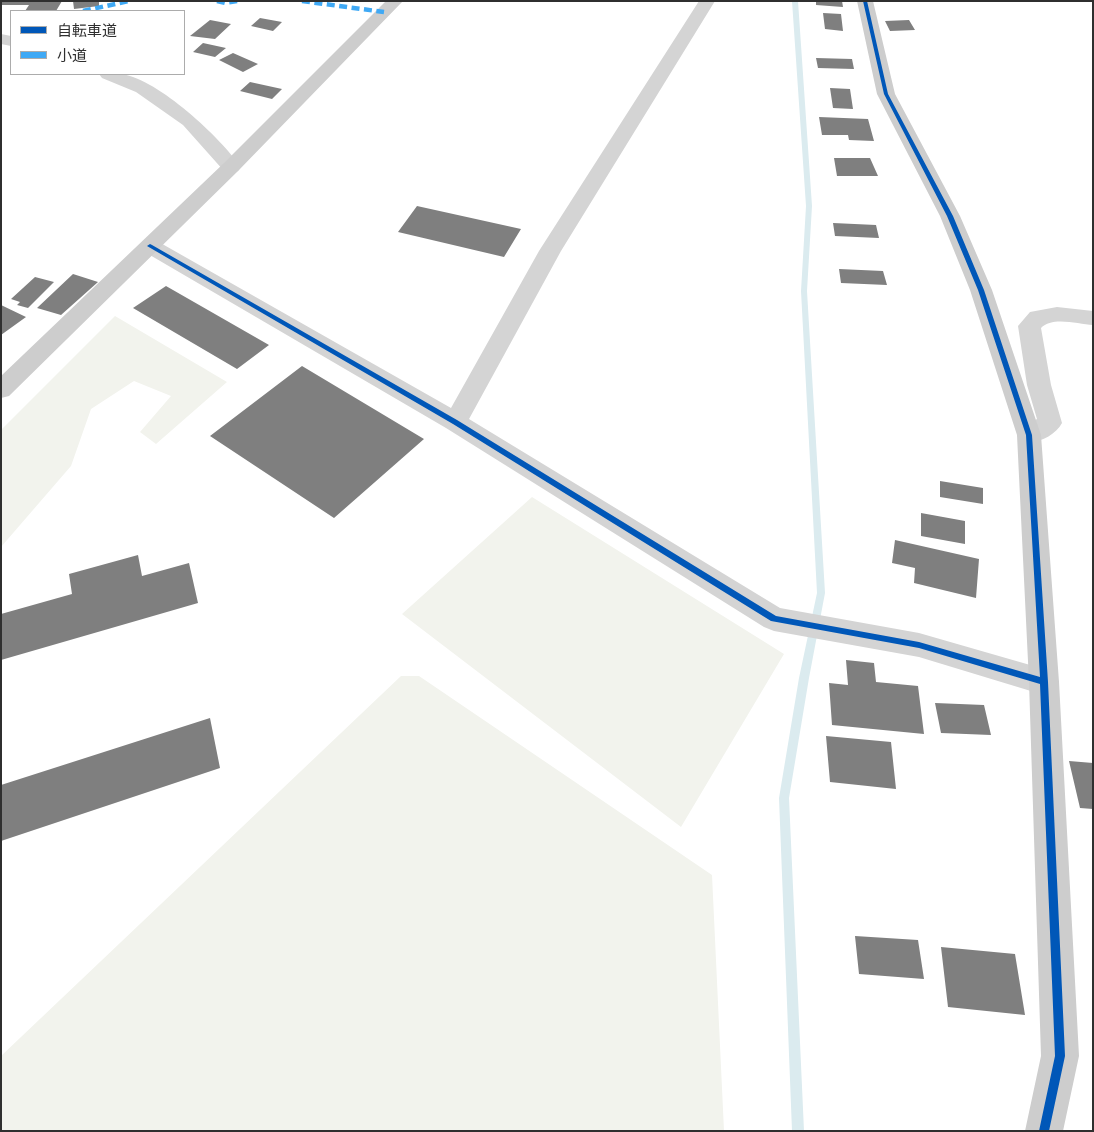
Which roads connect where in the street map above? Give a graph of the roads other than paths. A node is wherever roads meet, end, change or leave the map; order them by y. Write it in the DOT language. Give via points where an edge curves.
graph roads {
  1 [pos="395,1"];
  2 [pos="707,1"];
  3 [pos="865,1"];
  4 [pos="110,75"];
  5 [pos="231,167"];
  6 [pos="150,246"];
  7 [pos="1093,318"];
  8 [pos="1,390"];
  9 [pos="455,422"];
  10 [pos="1028,435"];
  11 [pos="1044,682"];
  12 [pos="1044,1131"];
  1 -- 5 [label="street"];
  2 -- 9 [label="street" via="550,251"];
  3 -- 10 [label="street" via="886,94 950,216 981,290"];
  4 -- 5 [label="street" via="142,88 190,121"];
  5 -- 6 [label="street"];
  6 -- 8 [label="street"];
  6 -- 9 [label="street"];
  7 -- 10 [label="street" via="1057,314 1038,316 1029,326 1039,385 1050,423"];
  9 -- 11 [label="street" via="774,619 918,645"];
  10 -- 11 [label="street"];
  11 -- 12 [label="street" via="1060,1056"];
}
